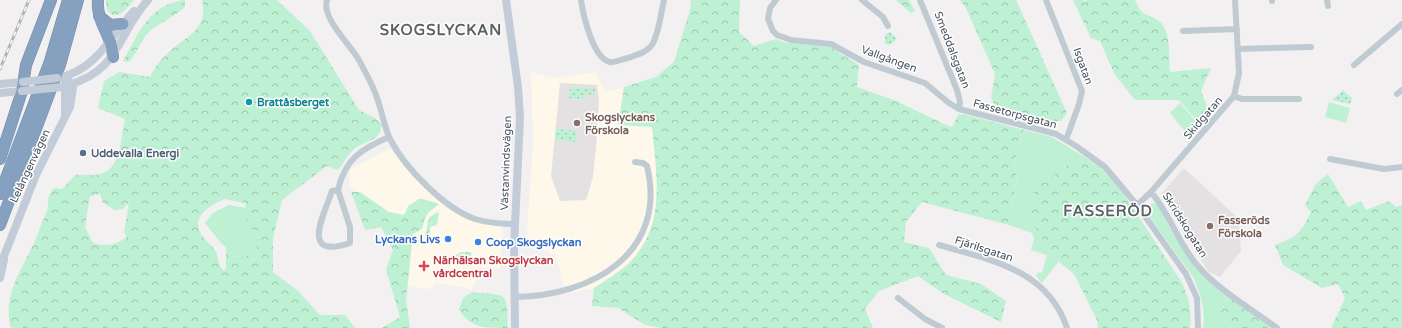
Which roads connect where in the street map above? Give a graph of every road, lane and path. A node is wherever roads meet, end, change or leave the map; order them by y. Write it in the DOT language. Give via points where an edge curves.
graph roads {
  1 [pos="51,0"];
  2 [pos="68,0"];
  3 [pos="78,0"];
  4 [pos="98,0"];
  5 [pos="145,0"];
  6 [pos="148,0"];
  7 [pos="327,0"];
  8 [pos="506,0"];
  9 [pos="580,0"];
  10 [pos="664,0"];
  11 [pos="776,0"];
  12 [pos="862,0"];
  13 [pos="920,0"];
  14 [pos="1046,0"];
  15 [pos="1236,0"];
  16 [pos="99,16"];
  17 [pos="123,24"];
  18 [pos="1402,24"];
  19 [pos="888,26"];
  20 [pos="1237,29"];
  21 [pos="1183,32"];
  22 [pos="111,40"];
  23 [pos="1311,47"];
  24 [pos="1238,50"];
  25 [pos="113,57"];
  26 [pos="1354,65"];
  27 [pos="66,76"];
  28 [pos="0,84"];
  29 [pos="66,86"];
  30 [pos="23,87"];
  31 [pos="0,93"];
  32 [pos="1234,96"];
  33 [pos="1299,99"];
  34 [pos="959,109"];
  35 [pos="389,137"];
  36 [pos="1066,140"];
  37 [pos="0,158"];
  38 [pos="1330,159"];
  39 [pos="635,162"];
  40 [pos="1402,168"];
  41 [pos="338,190"];
  42 [pos="1151,192"];
  43 [pos="0,194"];
  44 [pos="1136,205"];
  45 [pos="515,224"];
  46 [pos="0,225"];
  47 [pos="938,245"];
  48 [pos="7,248"];
  49 [pos="0,266"];
  50 [pos="0,278"];
  51 [pos="514,297"];
  52 [pos="898,298"];
  53 [pos="515,328"];
  54 [pos="942,328"];
  55 [pos="1067,328"];
  56 [pos="1198,328"];
  57 [pos="1277,328"];
  1 -- 30 [label="highway" via="26,65"];
  2 -- 43 [label="highway" via="48,68"];
  3 -- 46 [label="highway" via="60,65"];
  4 -- 16 [label="highway"];
  5 -- 17 [label="street"];
  6 -- 25 [label="street" via="133,20"];
  7 -- 35 [label="street" via="326,10 330,20 353,50 371,84"];
  8 -- 45 [label="street, Västanvindsvägen" via="520,108"];
  9 -- 10 [label="street" via="599,55 612,62 639,54 649,48 655,36"];
  11 -- 34 [label="street, Vallgången" via="770,8 768,20 777,35 792,40 831,44 864,62 925,84"];
  12 -- 19 [label="street" via="883,16"];
  13 -- 34 [label="street, Smeddalsgatan" via="957,90"];
  14 -- 36 [label="street, Isgatan" via="1082,91"];
  15 -- 20 [label="street, Skidgatan"];
  16 -- 17 [label="highway" via="110,25"];
  16 -- 22 [label="highway"];
  17 -- 22 [label="street"];
  18 -- 26 [label="street"];
  20 -- 21 [label="street"];
  20 -- 24 [label="street, Skidgatan"];
  22 -- 25 [label="highway"];
  22 -- 27 [label="street" via="88,65"];
  23 -- 24 [label="street"];
  24 -- 32 [label="street, Skidgatan" via="1238,74"];
  25 -- 29 [label="street" via="91,76"];
  27 -- 29 [label="street, Lelångenvägen"];
  27 -- 30 [label="street, bridge"];
  28 -- 30 [label="street"];
  29 -- 30 [label="street, bridge"];
  29 -- 48 [label="street, Lelångenvägen" via="65,116 36,175"];
  30 -- 31 [label="street"];
  30 -- 37 [label="highway"];
  32 -- 33 [label="street" via="1242,99"];
  32 -- 42 [label="street, Skidgatan"];
  34 -- 36 [label="street, Fassetorpsgatan" via="1049,132"];
  35 -- 41 [label="street" via="368,147 349,162 341,175"];
  35 -- 45 [label="street" via="410,168 452,207 482,221"];
  36 -- 44 [label="street, Fassetorpsgatan" via="1105,167"];
  38 -- 40 [label="street" via="1384,169"];
  39 -- 51 [label="street" via="647,166 651,200 647,224 633,249 612,269 580,284 547,294"];
  41 -- 41 [label="street" via="332,191 319,230 321,241 334,248 350,243 350,227"];
  42 -- 44 [label="street, Skidgatan"];
  42 -- 57 [label="street, Skridskogatan" via="1159,201 1196,265 1212,280"];
  44 -- 56 [label="street, Fassetorpsgatan" via="1186,274 1195,291 1199,313"];
  45 -- 51 [label="street, Västanvindsvägen"];
  47 -- 55 [label="street, Fjärilsgatan" via="995,261 1017,270 1036,282 1054,302"];
  48 -- 49 [label="street, Lelångenvägen"];
  48 -- 50 [label="street, Lelångenvägen"];
  51 -- 53 [label="street, Västanvindsvägen"];
  52 -- 54 [label="street" via="925,319"];
}
